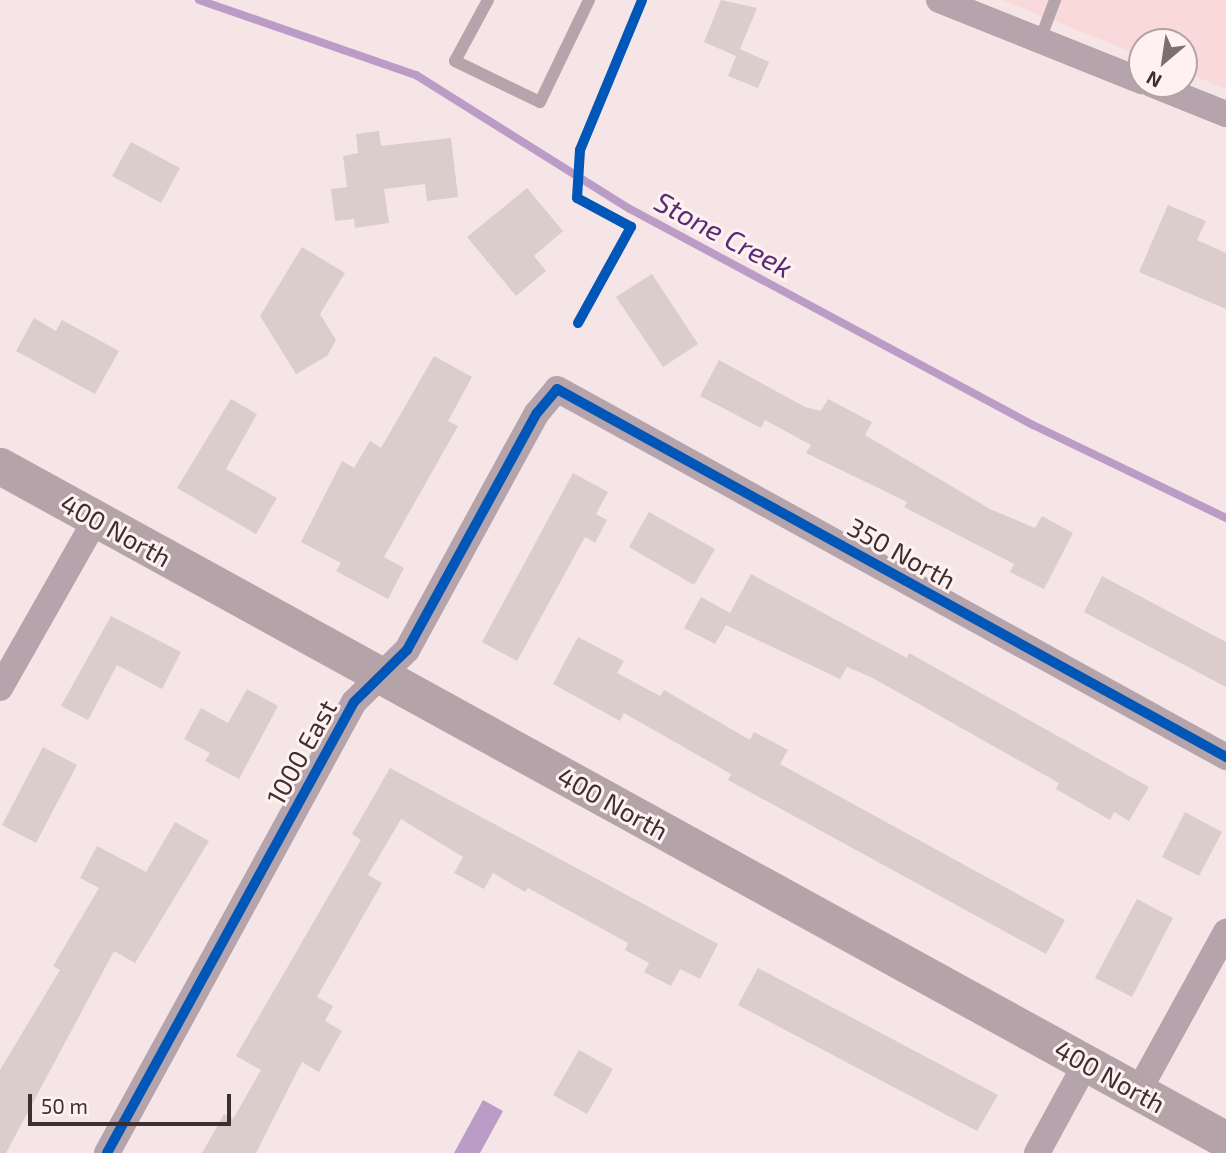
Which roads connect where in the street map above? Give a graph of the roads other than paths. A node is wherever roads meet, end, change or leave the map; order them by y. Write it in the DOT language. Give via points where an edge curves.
graph roads {
  1 [pos="488,0"];
  2 [pos="589,0"];
  3 [pos="939,0"];
  4 [pos="1055,0"];
  5 [pos="1041,40"];
  6 [pos="1128,74"];
  7 [pos="1186,98"];
  8 [pos="1226,114"];
  9 [pos="556,389"];
  10 [pos="0,466"];
  11 [pos="96,519"];
  12 [pos="381,676"];
  13 [pos="0,688"];
  14 [pos="1226,757"];
  15 [pos="1226,932"];
  16 [pos="1086,1063"];
  17 [pos="1138,1092"];
  18 [pos="1226,1140"];
  19 [pos="107,1153"];
  20 [pos="1037,1153"];
  1 -- 2 [label="lane" via="454,61 540,102"];
  3 -- 5 [label="street"];
  4 -- 5 [label="lane"];
  5 -- 6 [label="street"];
  7 -- 8 [label="street"];
  9 -- 12 [label="street, 1000 East" via="537,413 407,650"];
  9 -- 14 [label="street, 350 North"];
  10 -- 11 [label="main road, 400 North"];
  11 -- 12 [label="main road, 400 North"];
  11 -- 13 [label="street"];
  12 -- 16 [label="main road, 400 North"];
  12 -- 19 [label="street, 1000 East" via="354,702"];
  15 -- 17 [label="street"];
  16 -- 17 [label="main road, 400 North"];
  16 -- 20 [label="street"];
  17 -- 18 [label="main road, 400 North"];
}
